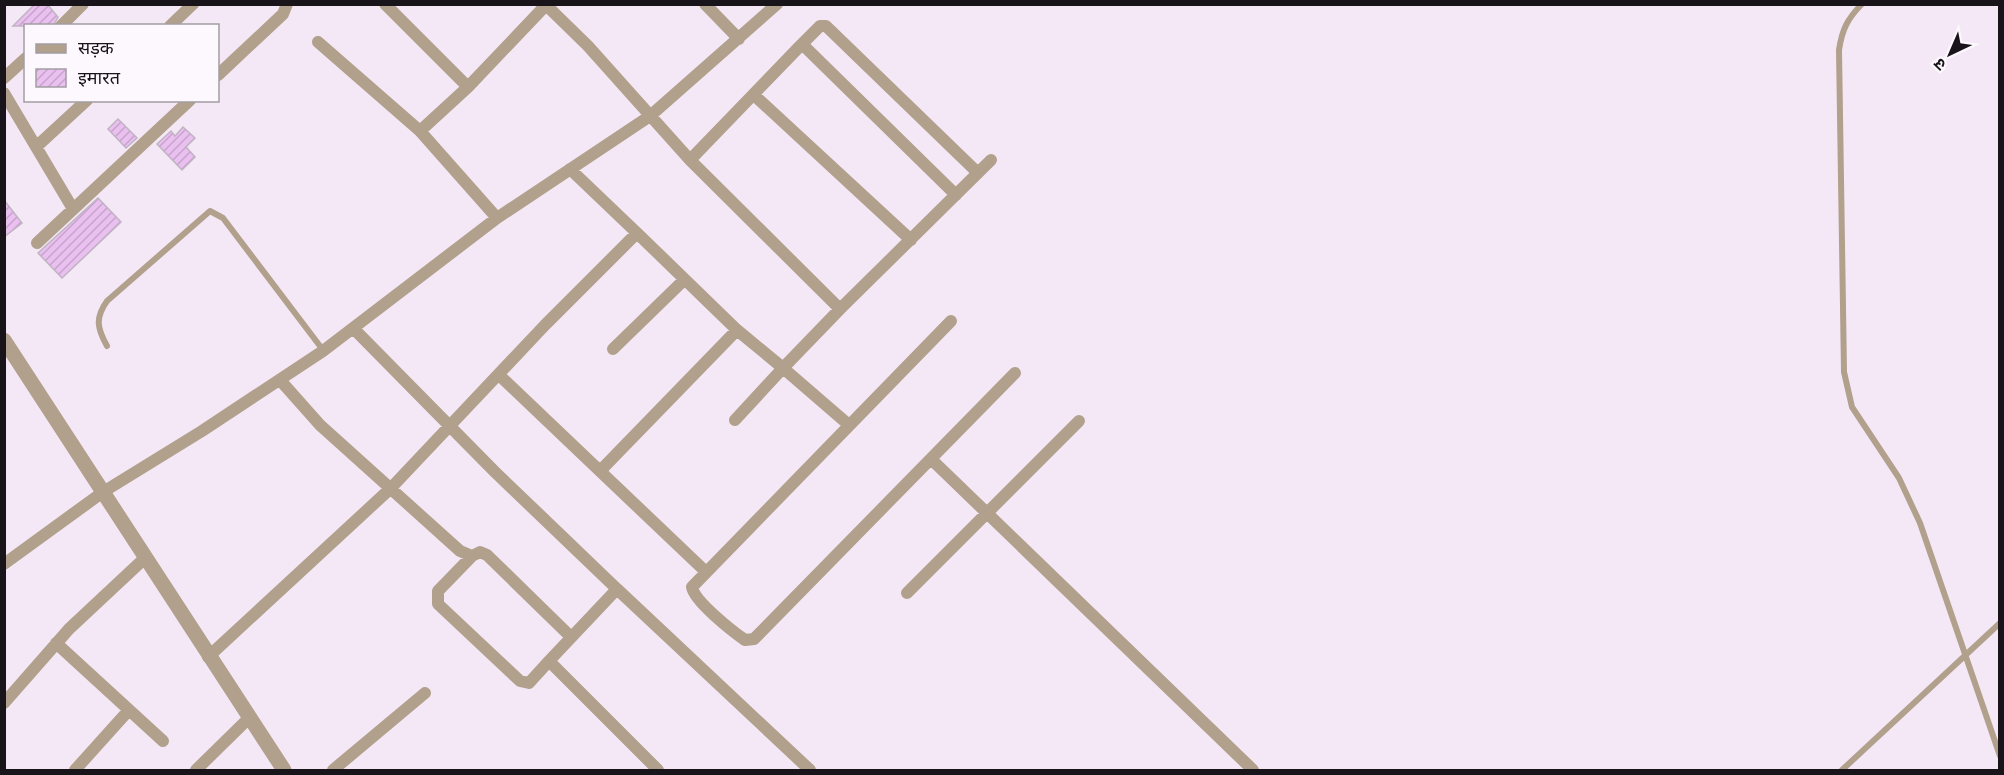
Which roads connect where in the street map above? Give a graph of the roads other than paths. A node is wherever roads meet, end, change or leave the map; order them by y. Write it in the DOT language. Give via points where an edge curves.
graph roads {
  1 [pos="83,4"];
  2 [pos="193,4"];
  3 [pos="287,4"];
  4 [pos="386,4"];
  5 [pos="705,4"];
  6 [pos="777,4"];
  7 [pos="1862,4"];
  8 [pos="546,5"];
  9 [pos="63,24"];
  10 [pos="172,24"];
  11 [pos="739,39"];
  12 [pos="318,42"];
  13 [pos="802,44"];
  14 [pos="24,60"];
  15 [pos="219,74"];
  16 [pos="4,78"];
  17 [pos="468,87"];
  18 [pos="754,95"];
  19 [pos="7,101"];
  20 [pos="85,102"];
  21 [pos="188,102"];
  22 [pos="650,116"];
  23 [pos="420,131"];
  24 [pos="36,147"];
  25 [pos="690,160"];
  26 [pos="991,160"];
  27 [pos="570,169"];
  28 [pos="978,173"];
  29 [pos="956,195"];
  30 [pos="74,209"];
  31 [pos="497,218"];
  32 [pos="637,232"];
  33 [pos="911,240"];
  34 [pos="37,243"];
  35 [pos="684,280"];
  36 [pos="840,309"];
  37 [pos="951,321"];
  38 [pos="354,329"];
  39 [pos="737,330"];
  40 [pos="5,344"];
  41 [pos="106,346"];
  42 [pos="613,349"];
  43 [pos="323,351"];
  44 [pos="783,368"];
  45 [pos="1015,373"];
  46 [pos="499,375"];
  47 [pos="280,380"];
  48 [pos="735,420"];
  49 [pos="1079,421"];
  50 [pos="849,425"];
  51 [pos="449,426"];
  52 [pos="931,459"];
  53 [pos="601,470"];
  54 [pos="391,488"];
  55 [pos="103,492"];
  56 [pos="988,512"];
  57 [pos="472,556"];
  58 [pos="146,557"];
  59 [pos="4,564"];
  60 [pos="705,571"];
  61 [pos="617,589"];
  62 [pos="907,593"];
  63 [pos="2000,622"];
  64 [pos="571,637"];
  65 [pos="56,643"];
  66 [pos="1964,656"];
  67 [pos="208,657"];
  68 [pos="549,661"];
  69 [pos="425,693"];
  70 [pos="4,703"];
  71 [pos="129,710"];
  72 [pos="250,717"];
  73 [pos="163,741"];
  74 [pos="2000,756"];
  75 [pos="75,771"];
  76 [pos="196,771"];
  77 [pos="284,771"];
  78 [pos="333,771"];
  79 [pos="658,771"];
  80 [pos="810,771"];
  81 [pos="1254,771"];
  82 [pos="1842,771"];
  1 -- 9 [label="street"];
  2 -- 10 [label="street"];
  3 -- 15 [label="street" via="283,14"];
  4 -- 17 [label="street"];
  5 -- 11 [label="street"];
  6 -- 11 [label="street"];
  7 -- 66 [label="lane" via="1848,17 1839,50 1844,372 1852,407 1899,478 1920,523"];
  8 -- 17 [label="street"];
  8 -- 22 [label="street"];
  11 -- 22 [label="street"];
  12 -- 23 [label="street"];
  13 -- 18 [label="street"];
  13 -- 28 [label="street" via="820,26 826,26"];
  13 -- 29 [label="street"];
  14 -- 16 [label="street"];
  17 -- 23 [label="street"];
  18 -- 25 [label="street"];
  18 -- 33 [label="street"];
  19 -- 24 [label="street"];
  20 -- 24 [label="street"];
  21 -- 30 [label="street"];
  22 -- 25 [label="street"];
  22 -- 27 [label="street"];
  23 -- 31 [label="street"];
  24 -- 30 [label="street"];
  25 -- 36 [label="street"];
  26 -- 28 [label="street"];
  27 -- 31 [label="street"];
  27 -- 32 [label="street"];
  28 -- 29 [label="street"];
  29 -- 33 [label="street"];
  30 -- 34 [label="street"];
  31 -- 38 [label="street"];
  32 -- 35 [label="street"];
  32 -- 46 [label="street"];
  33 -- 36 [label="street"];
  35 -- 39 [label="street"];
  35 -- 42 [label="street"];
  36 -- 44 [label="street"];
  37 -- 50 [label="street"];
  38 -- 43 [label="street"];
  38 -- 51 [label="street"];
  39 -- 44 [label="street"];
  39 -- 53 [label="street"];
  40 -- 55 [label="street"];
  41 -- 43 [label="lane" via="97,323 100,310 210,211 223,218"];
  43 -- 47 [label="street"];
  44 -- 48 [label="street"];
  44 -- 50 [label="street"];
  45 -- 52 [label="street"];
  46 -- 51 [label="street"];
  46 -- 53 [label="street"];
  47 -- 54 [label="street" via="320,425"];
  47 -- 55 [label="street"];
  49 -- 56 [label="street"];
  50 -- 60 [label="street"];
  51 -- 54 [label="street"];
  51 -- 61 [label="street"];
  52 -- 56 [label="street"];
  52 -- 60 [label="street" via="754,639 745,640 736,634 695,596 692,587"];
  53 -- 60 [label="street"];
  54 -- 57 [label="street" via="460,550"];
  54 -- 67 [label="street"];
  55 -- 58 [label="street"];
  55 -- 59 [label="street"];
  56 -- 62 [label="street"];
  56 -- 81 [label="street"];
  57 -- 64 [label="street" via="480,552 487,555"];
  57 -- 68 [label="street" via="438,591 438,604 520,681 529,683"];
  58 -- 65 [label="street"];
  58 -- 67 [label="street"];
  61 -- 64 [label="street"];
  61 -- 80 [label="street"];
  63 -- 66 [label="lane"];
  64 -- 68 [label="street"];
  65 -- 70 [label="street"];
  65 -- 71 [label="street"];
  66 -- 74 [label="lane"];
  66 -- 82 [label="lane"];
  67 -- 72 [label="street"];
  68 -- 79 [label="street"];
  69 -- 78 [label="street"];
  71 -- 73 [label="street"];
  71 -- 75 [label="street"];
  72 -- 76 [label="street"];
  72 -- 77 [label="street"];
}
